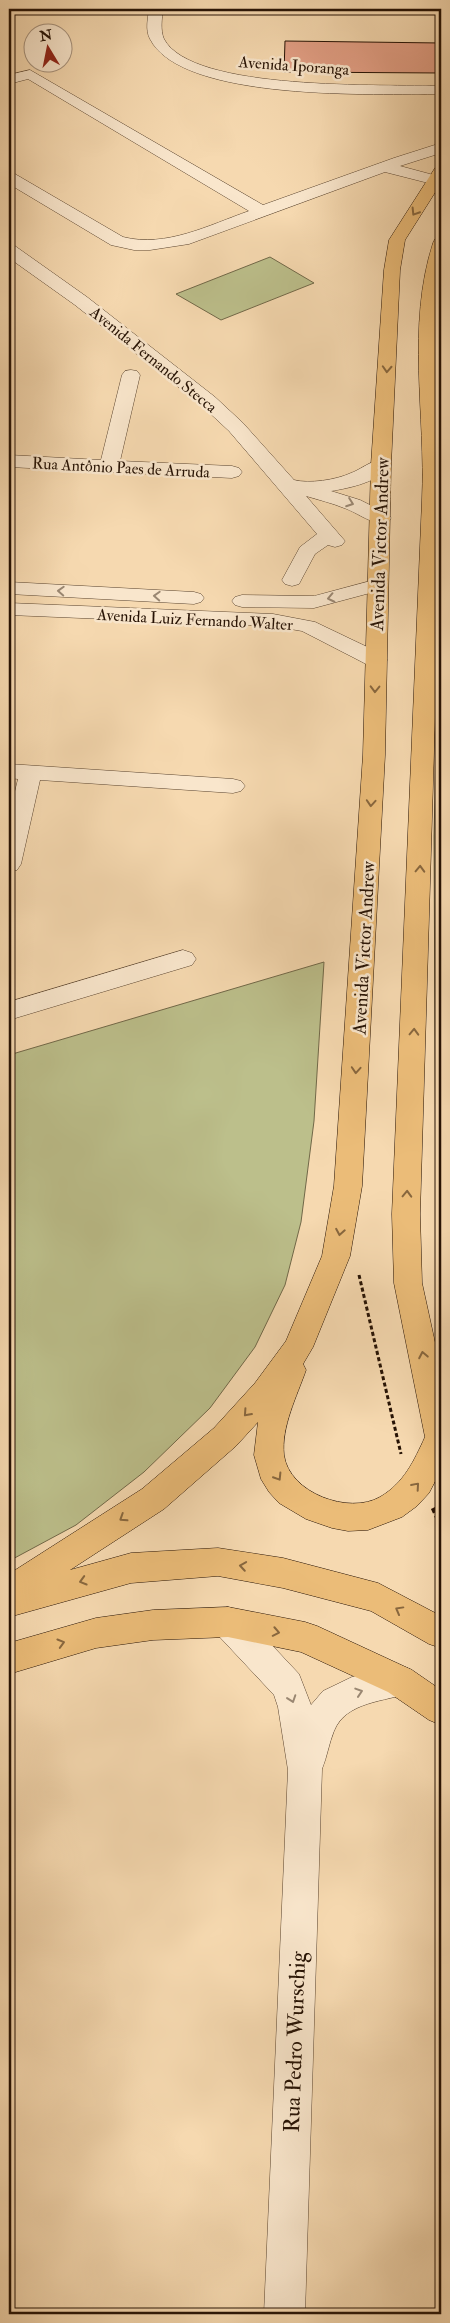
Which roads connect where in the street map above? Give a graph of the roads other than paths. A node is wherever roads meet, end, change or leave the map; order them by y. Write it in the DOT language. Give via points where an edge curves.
graph roads {
  1 [pos="156,9"];
  2 [pos="16,65"];
  3 [pos="30,74"];
  4 [pos="9,80"];
  5 [pos="441,90"];
  6 [pos="441,148"];
  7 [pos="384,167"];
  8 [pos="439,175"];
  9 [pos="9,177"];
  10 [pos="261,211"];
  11 [pos="441,243"];
  12 [pos="9,250"];
  13 [pos="131,375"];
  14 [pos="9,461"];
  15 [pos="381,465"];
  16 [pos="108,466"];
  17 [pos="232,472"];
  18 [pos="287,484"];
  19 [pos="381,518"];
  20 [pos="292,580"];
  21 [pos="378,585"];
  22 [pos="9,588"];
  23 [pos="110,594"];
  24 [pos="9,609"];
  25 [pos="67,612"];
  26 [pos="376,660"];
  27 [pos="20,772"];
  28 [pos="233,786"];
  29 [pos="9,864"];
  30 [pos="183,959"];
  31 [pos="9,1011"];
  32 [pos="298,1347"];
  33 [pos="440,1439"];
  34 [pos="9,1592"];
  35 [pos="9,1602"];
  36 [pos="228,1622"];
  37 [pos="441,1633"];
  38 [pos="9,1658"];
  39 [pos="400,1681"];
  40 [pos="441,1709"];
  41 [pos="305,1770"];
  42 [pos="285,2314"];
  1 -- 5 [label="street, Avenida Iporanga" via="154,27 157,39 166,50 188,64 214,74 239,80 297,85"];
  2 -- 3 [label="street"];
  3 -- 4 [label="street"];
  3 -- 10 [label="street"];
  6 -- 7 [label="street"];
  7 -- 8 [label="street"];
  7 -- 10 [label="street"];
  8 -- 15 [label="main road, Avenida Victor Andrew, one-way" via="397,240 392,270"];
  9 -- 10 [label="street" via="117,241 132,246 170,244"];
  33 -- 11 [label="main road, one-way" via="408,1283 406,1214 433,472 428,366 430,284"];
  12 -- 18 [label="street, Avenida Fernando Stecca" via="81,301 208,401"];
  13 -- 16 [label="street"];
  14 -- 16 [label="street, Rua Antônio Paes de Arruda"];
  15 -- 18 [label="street" via="350,482 333,486"];
  15 -- 19 [label="main road, Avenida Victor Andrew"];
  16 -- 17 [label="street, Rua Antônio Paes de Arruda"];
  18 -- 19 [label="street, one-way" via="353,504"];
  18 -- 20 [label="street, Avenida Fernando Stecca" via="331,538 307,551"];
  19 -- 21 [label="main road, Avenida Victor Andrew"];
  21 -- 23 [label="street, Avenida Luiz Fernando Walter, one-way" via="314,602"];
  21 -- 26 [label="main road, Avenida Victor Andrew"];
  23 -- 22 [label="street, Avenida Luiz Fernando Walter, one-way"];
  23 -- 25 [label="street, Avenida Luiz Fernando Walter" via="114,598 108,604"];
  24 -- 25 [label="street, Avenida Luiz Fernando Walter"];
  25 -- 26 [label="street, Avenida Luiz Fernando Walter" via="273,620 308,626"];
  26 -- 32 [label="main road, Avenida Victor Andrew, one-way" via="374,755 348,1186 336,1256"];
  27 -- 28 [label="street"];
  27 -- 29 [label="street"];
  30 -- 31 [label="street"];
  32 -- 33 [label="main road, one-way" via="270,1435 269,1455 274,1472 285,1488 309,1507 334,1515 362,1518 383,1512 406,1497 421,1481"];
  32 -- 34 [label="main road, Avenida Victor Andrew, one-way" via="266,1392 225,1437 160,1492"];
  37 -- 35 [label="main road, one-way" via="378,1598 283,1573 218,1562 130,1568"];
  38 -- 36 [label="main road, one-way" via="96,1633 153,1625"];
  36 -- 39 [label="main road, one-way" via="305,1637"];
  36 -- 41 [label="street, Rua Pedro Wurschig, one-way" via="287,1685 295,1707"];
  39 -- 40 [label="main road"];
  41 -- 39 [label="street, Rua Pedro Wurschig, one-way" via="329,1708 340,1699"];
  41 -- 42 [label="street, Rua Pedro Wurschig"];
}
